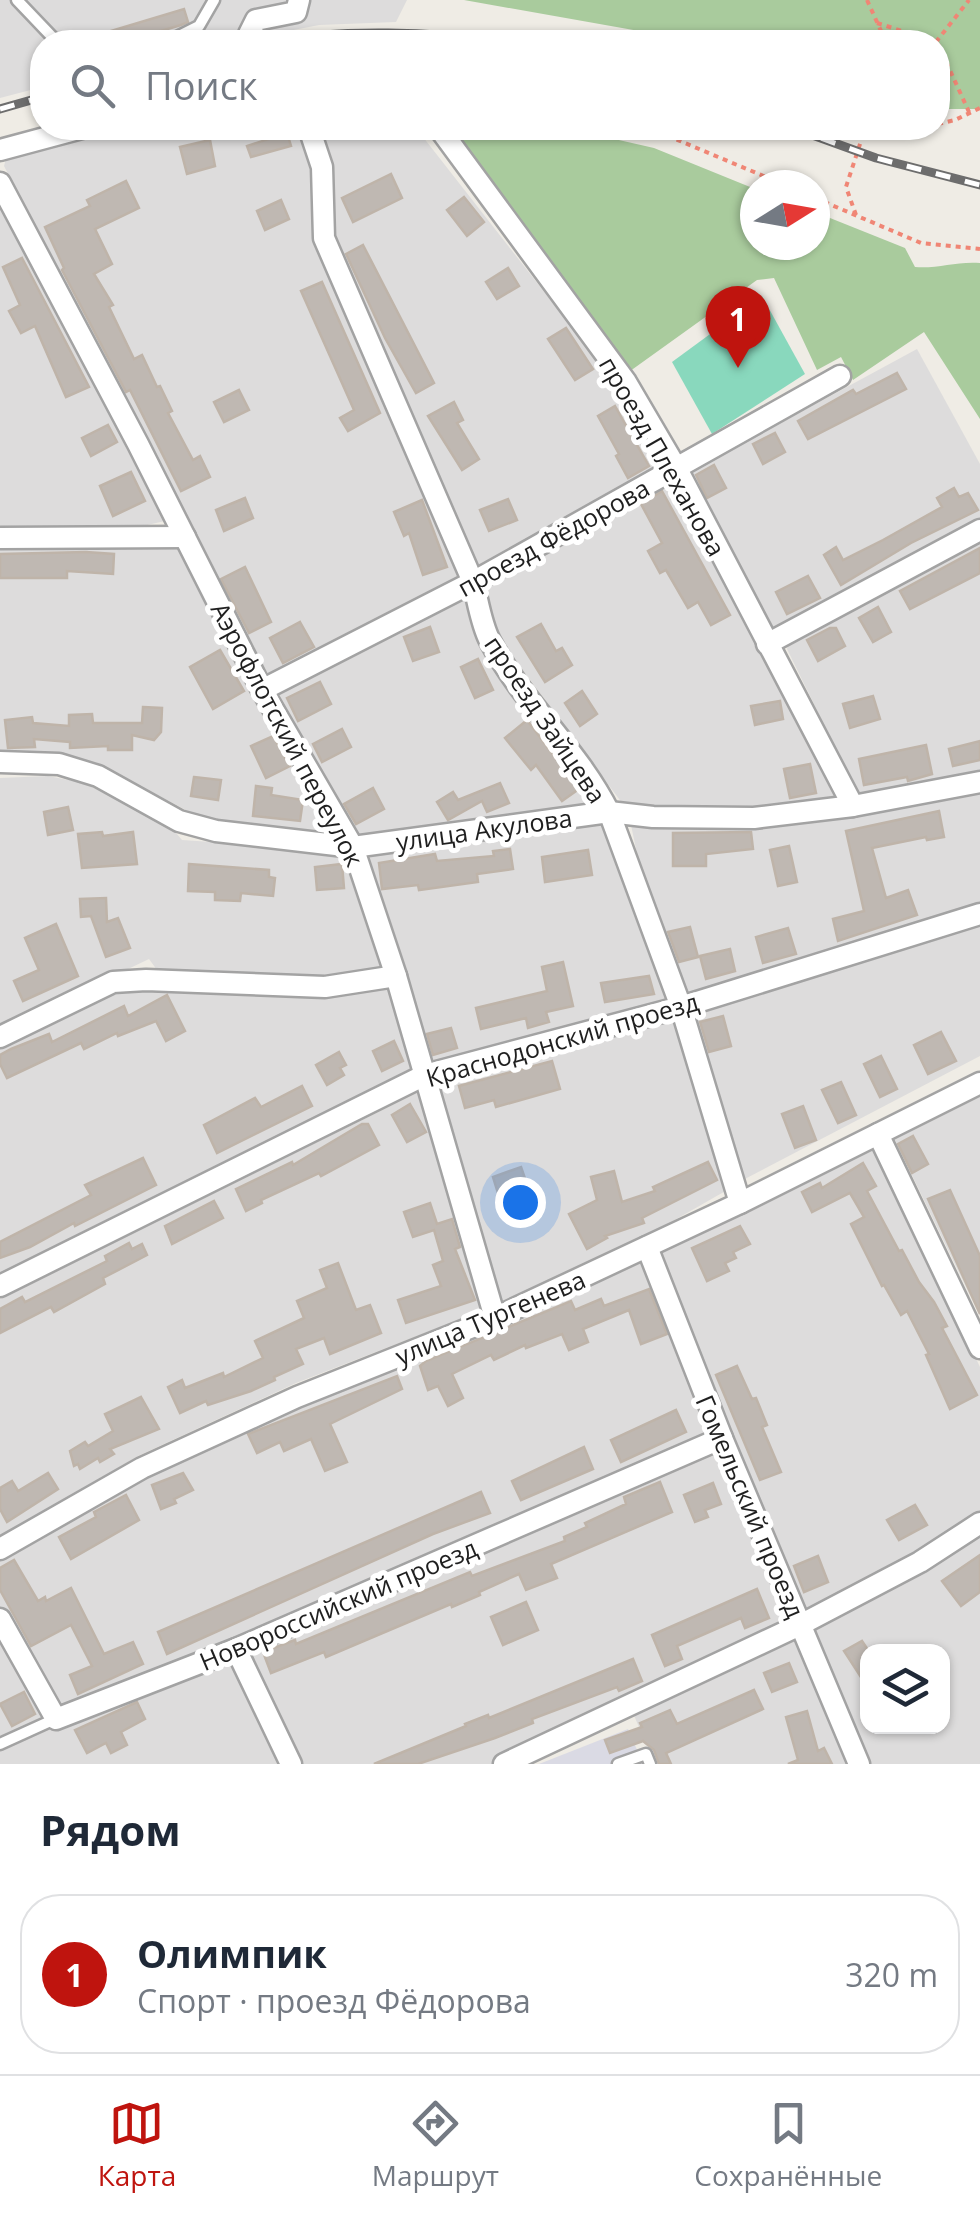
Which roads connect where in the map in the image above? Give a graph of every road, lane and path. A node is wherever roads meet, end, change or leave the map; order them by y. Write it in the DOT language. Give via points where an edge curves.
graph roads {
  1 [pos="16,0"];
  2 [pos="214,0"];
  3 [pos="299,0"];
  4 [pos="867,0"];
  5 [pos="969,0"];
  6 [pos="877,23"];
  7 [pos="45,30"];
  8 [pos="191,30"];
  9 [pos="251,30"];
  10 [pos="880,30"];
  11 [pos="898,30"];
  12 [pos="947,30"];
  13 [pos="950,71"];
  14 [pos="980,108"];
  15 [pos="969,112"];
  16 [pos="950,121"];
  17 [pos="37,140"];
  18 [pos="313,140"];
  19 [pos="448,140"];
  20 [pos="678,140"];
  21 [pos="861,140"];
  22 [pos="0,150"];
  23 [pos="749,170"];
  24 [pos="0,183"];
  25 [pos="830,204"];
  26 [pos="856,215"];
  27 [pos="980,249"];
  28 [pos="840,376"];
  29 [pos="677,469"];
  30 [pos="980,530"];
  31 [pos="185,536"];
  32 [pos="0,538"];
  33 [pos="472,582"];
  34 [pos="767,644"];
  35 [pos="262,690"];
  36 [pos="0,762"];
  37 [pos="980,782"];
  38 [pos="853,806"];
  39 [pos="609,812"];
  40 [pos="353,847"];
  41 [pos="980,914"];
  42 [pos="396,976"];
  43 [pos="681,1007"];
  44 [pos="0,1037"];
  45 [pos="426,1075"];
  46 [pos="980,1083"];
  47 [pos="878,1134"];
  48 [pos="740,1203"];
  49 [pos="647,1247"];
  50 [pos="0,1286"];
  51 [pos="495,1318"];
  52 [pos="980,1348"];
  53 [pos="722,1438"];
  54 [pos="980,1523"];
  55 [pos="0,1550"];
  56 [pos="0,1620"];
  57 [pos="800,1625"];
  58 [pos="236,1649"];
  59 [pos="56,1719"];
  60 [pos="0,1744"];
  61 [pos="291,1764"];
  62 [pos="506,1764"];
  63 [pos="618,1764"];
  64 [pos="650,1764"];
  65 [pos="860,1764"];
  1 -- 7 [label="lane"];
  2 -- 8 [label="lane"];
  3 -- 9 [label="street" via="296,12 256,20"];
  4 -- 6 [label="path"];
  5 -- 12 [label="path"];
  6 -- 10 [label="path"];
  6 -- 11 [label="path"];
  13 -- 15 [label="path"];
  14 -- 15 [label="path"];
  15 -- 16 [label="path"];
  17 -- 22 [label="street"];
  18 -- 33 [label="street, проезд Зайцева" via="322,168 324,238"];
  19 -- 29 [label="street, проезд Плеханова" via="626,382"];
  20 -- 23 [label="path"];
  21 -- 26 [label="path" via="846,187"];
  24 -- 31 [label="street, Аэрофлотский переулок"];
  25 -- 26 [label="path"];
  26 -- 27 [label="path" via="921,243"];
  28 -- 29 [label="street, проезд Фёдорова"];
  29 -- 33 [label="street, проезд Фёдорова"];
  29 -- 34 [label="street, проезд Плеханова"];
  30 -- 34 [label="street"];
  31 -- 32 [label="street"];
  31 -- 35 [label="street, Аэрофлотский переулок"];
  33 -- 35 [label="street, проезд Фёдорова"];
  33 -- 39 [label="street, проезд Зайцева" via="488,638"];
  34 -- 38 [label="street, проезд Плеханова"];
  35 -- 40 [label="street, Аэрофлотский переулок"];
  36 -- 40 [label="street, улица Акулова" via="59,764 98,776 179,821 216,831"];
  37 -- 38 [label="street, улица Акулова"];
  38 -- 39 [label="street, улица Акулова" via="754,818"];
  39 -- 40 [label="street, улица Акулова"];
  39 -- 43 [label="street, проезд Зайцева"];
  40 -- 42 [label="street, Аэрофлотский переулок"];
  41 -- 43 [label="street, Краснодонский проезд"];
  42 -- 44 [label="street" via="325,987 112,982"];
  42 -- 45 [label="street, Аэрофлотский переулок"];
  43 -- 45 [label="street, Краснодонский проезд"];
  43 -- 48 [label="street, проезд Зайцева"];
  45 -- 50 [label="street, Краснодонский проезд"];
  45 -- 51 [label="street, Аэрофлотский переулок"];
  46 -- 47 [label="street, улица Тургенева"];
  47 -- 48 [label="street, улица Тургенева"];
  47 -- 52 [label="street"];
  48 -- 49 [label="street, улица Тургенева"];
  49 -- 51 [label="street, улица Тургенева"];
  49 -- 53 [label="street, Гомельский проезд"];
  51 -- 55 [label="street, улица Тургенева" via="142,1468"];
  53 -- 57 [label="street, Гомельский проезд"];
  53 -- 58 [label="street, Новороссийский проезд"];
  54 -- 57 [label="street"];
  56 -- 59 [label="street"];
  57 -- 62 [label="street"];
  57 -- 65 [label="street, Гомельский проезд"];
  58 -- 59 [label="street, Новороссийский проезд"];
  58 -- 61 [label="street"];
  59 -- 60 [label="lane"];
  63 -- 64 [label="lane" via="646,1754"];
}
